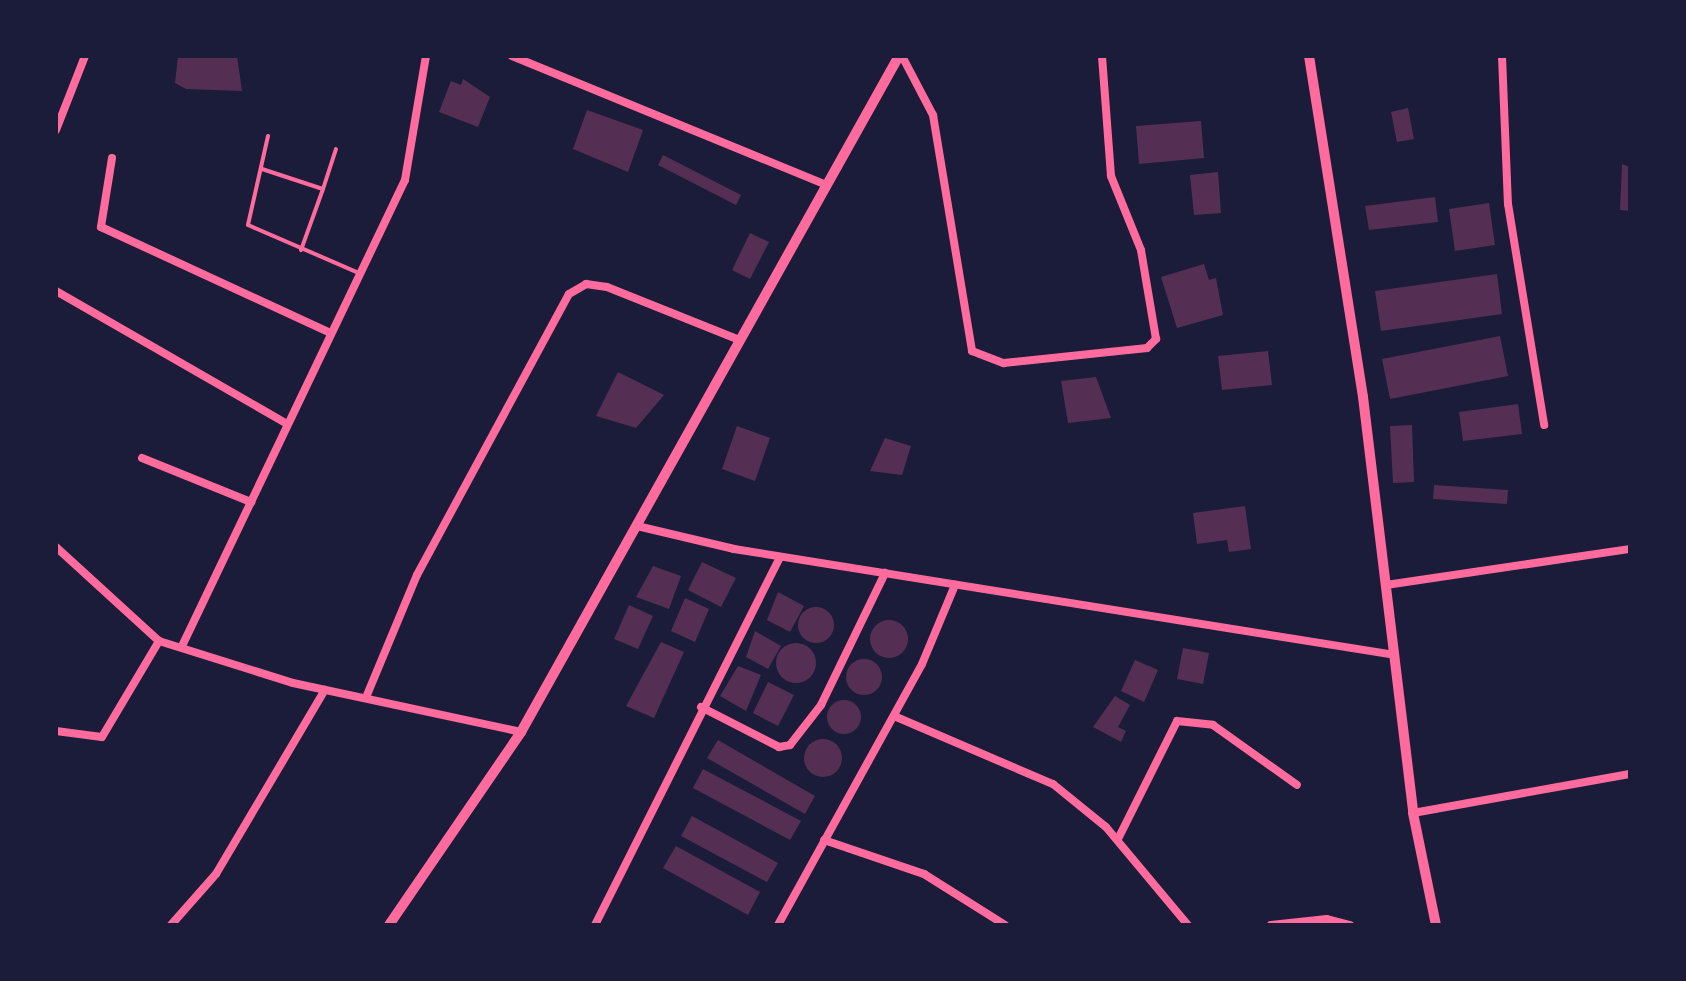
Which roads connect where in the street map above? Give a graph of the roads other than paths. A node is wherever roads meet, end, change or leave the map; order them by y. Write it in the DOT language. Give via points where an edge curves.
graph roads {
  1 [pos="85,56"];
  2 [pos="426,56"];
  3 [pos="512,56"];
  4 [pos="901,56"];
  5 [pos="1102,56"];
  6 [pos="1309,56"];
  7 [pos="1502,56"];
  8 [pos="56,130"];
  9 [pos="268,136"];
  10 [pos="336,149"];
  11 [pos="112,158"];
  12 [pos="262,169"];
  13 [pos="826,185"];
  14 [pos="323,189"];
  15 [pos="301,250"];
  16 [pos="361,274"];
  17 [pos="56,291"];
  18 [pos="330,333"];
  19 [pos="737,339"];
  20 [pos="287,424"];
  21 [pos="1544,425"];
  22 [pos="142,458"];
  23 [pos="251,502"];
  24 [pos="637,526"];
  25 [pos="56,547"];
  26 [pos="1630,549"];
  27 [pos="780,557"];
  28 [pos="885,573"];
  29 [pos="955,585"];
  30 [pos="1386,585"];
  31 [pos="159,641"];
  32 [pos="183,644"];
  33 [pos="1395,655"];
  34 [pos="325,690"];
  35 [pos="367,695"];
  36 [pos="701,707"];
  37 [pos="894,716"];
  38 [pos="56,731"];
  39 [pos="521,732"];
  40 [pos="1630,774"];
  41 [pos="1297,785"];
  42 [pos="1413,813"];
  43 [pos="1118,839"];
  44 [pos="824,840"];
  45 [pos="171,925"];
  46 [pos="389,925"];
  47 [pos="595,925"];
  48 [pos="778,925"];
  49 [pos="1005,925"];
  50 [pos="1188,925"];
  51 [pos="1271,925"];
  52 [pos="1350,925"];
  53 [pos="1436,925"];
  1 -- 8 [label="street"];
  2 -- 16 [label="street" via="405,180"];
  3 -- 13 [label="street"];
  4 -- 5 [label="street" via="933,115 972,351 1004,363 1147,348 1156,339 1141,250 1111,176"];
  4 -- 13 [label="street"];
  6 -- 30 [label="street"];
  7 -- 21 [label="street" via="1508,204"];
  9 -- 12 [label="lane"];
  10 -- 14 [label="lane"];
  11 -- 18 [label="street" via="101,227"];
  12 -- 14 [label="lane"];
  12 -- 15 [label="lane" via="248,225"];
  13 -- 19 [label="street"];
  14 -- 15 [label="lane"];
  15 -- 16 [label="lane"];
  16 -- 18 [label="street"];
  17 -- 20 [label="street"];
  18 -- 20 [label="street"];
  19 -- 24 [label="street"];
  19 -- 35 [label="street" via="607,287 586,284 569,294 417,575"];
  20 -- 23 [label="street"];
  22 -- 23 [label="street"];
  23 -- 32 [label="street"];
  24 -- 27 [label="street"];
  24 -- 39 [label="street"];
  25 -- 31 [label="street"];
  26 -- 30 [label="street"];
  27 -- 28 [label="street"];
  27 -- 36 [label="street"];
  28 -- 29 [label="street"];
  28 -- 36 [label="street" via="821,705 790,745 779,747"];
  29 -- 33 [label="street"];
  29 -- 37 [label="street"];
  30 -- 33 [label="street"];
  31 -- 32 [label="street"];
  31 -- 38 [label="street" via="102,737"];
  32 -- 34 [label="street"];
  33 -- 42 [label="street"];
  34 -- 35 [label="street"];
  34 -- 45 [label="street" via="216,874"];
  35 -- 39 [label="street"];
  36 -- 47 [label="street" via="672,780"];
  37 -- 43 [label="street" via="1053,784"];
  37 -- 44 [label="street"];
  39 -- 46 [label="street"];
  40 -- 42 [label="street"];
  41 -- 43 [label="street" via="1213,725 1177,721"];
  42 -- 53 [label="street"];
  43 -- 50 [label="street"];
  44 -- 48 [label="street"];
  44 -- 49 [label="street" via="924,874"];
  51 -- 52 [label="street" via="1327,919"];
}
